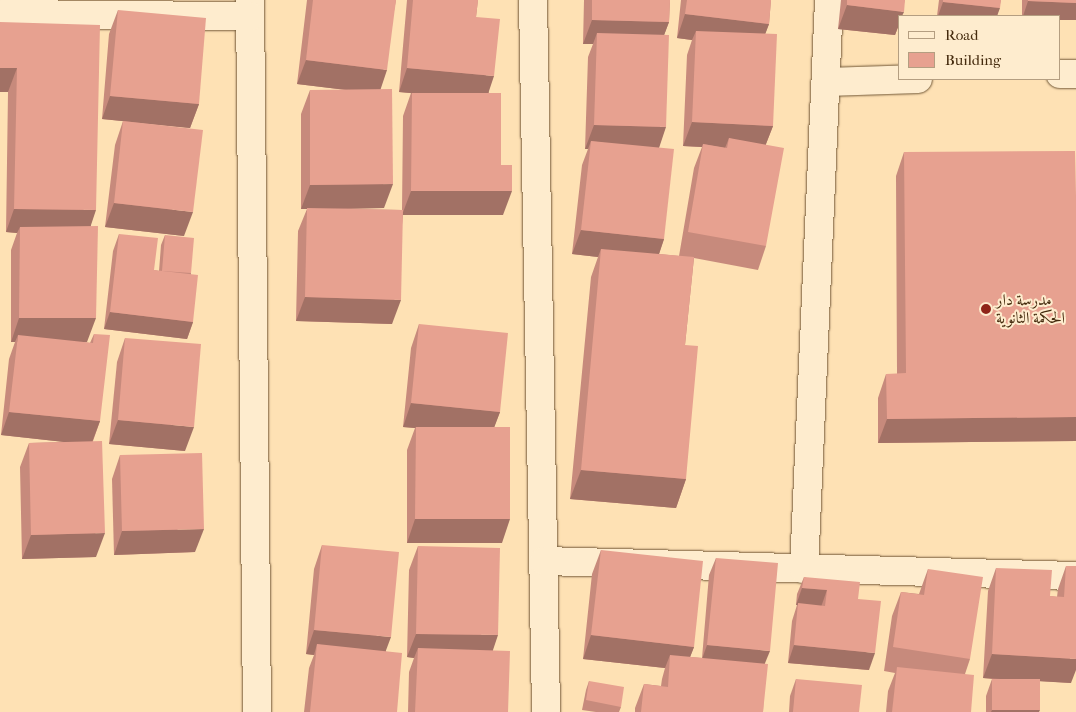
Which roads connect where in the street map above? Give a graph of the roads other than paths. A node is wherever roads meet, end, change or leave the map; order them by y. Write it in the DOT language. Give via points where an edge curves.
graph roads {
  1 [pos="533,0"];
  2 [pos="829,0"];
  3 [pos="250,8"];
  4 [pos="0,14"];
  5 [pos="1061,74"];
  6 [pos="1076,74"];
  7 [pos="898,80"];
  8 [pos="827,82"];
  9 [pos="544,561"];
  10 [pos="804,569"];
  11 [pos="1076,576"];
  12 [pos="256,712"];
  13 [pos="546,712"];
  1 -- 9 [label="street"];
  2 -- 8 [label="street"];
  3 -- 4 [label="street"];
  3 -- 12 [label="street"];
  5 -- 6 [label="street"];
  7 -- 8 [label="street"];
  8 -- 10 [label="street"];
  9 -- 10 [label="street"];
  9 -- 13 [label="street"];
  10 -- 11 [label="street"];
}
